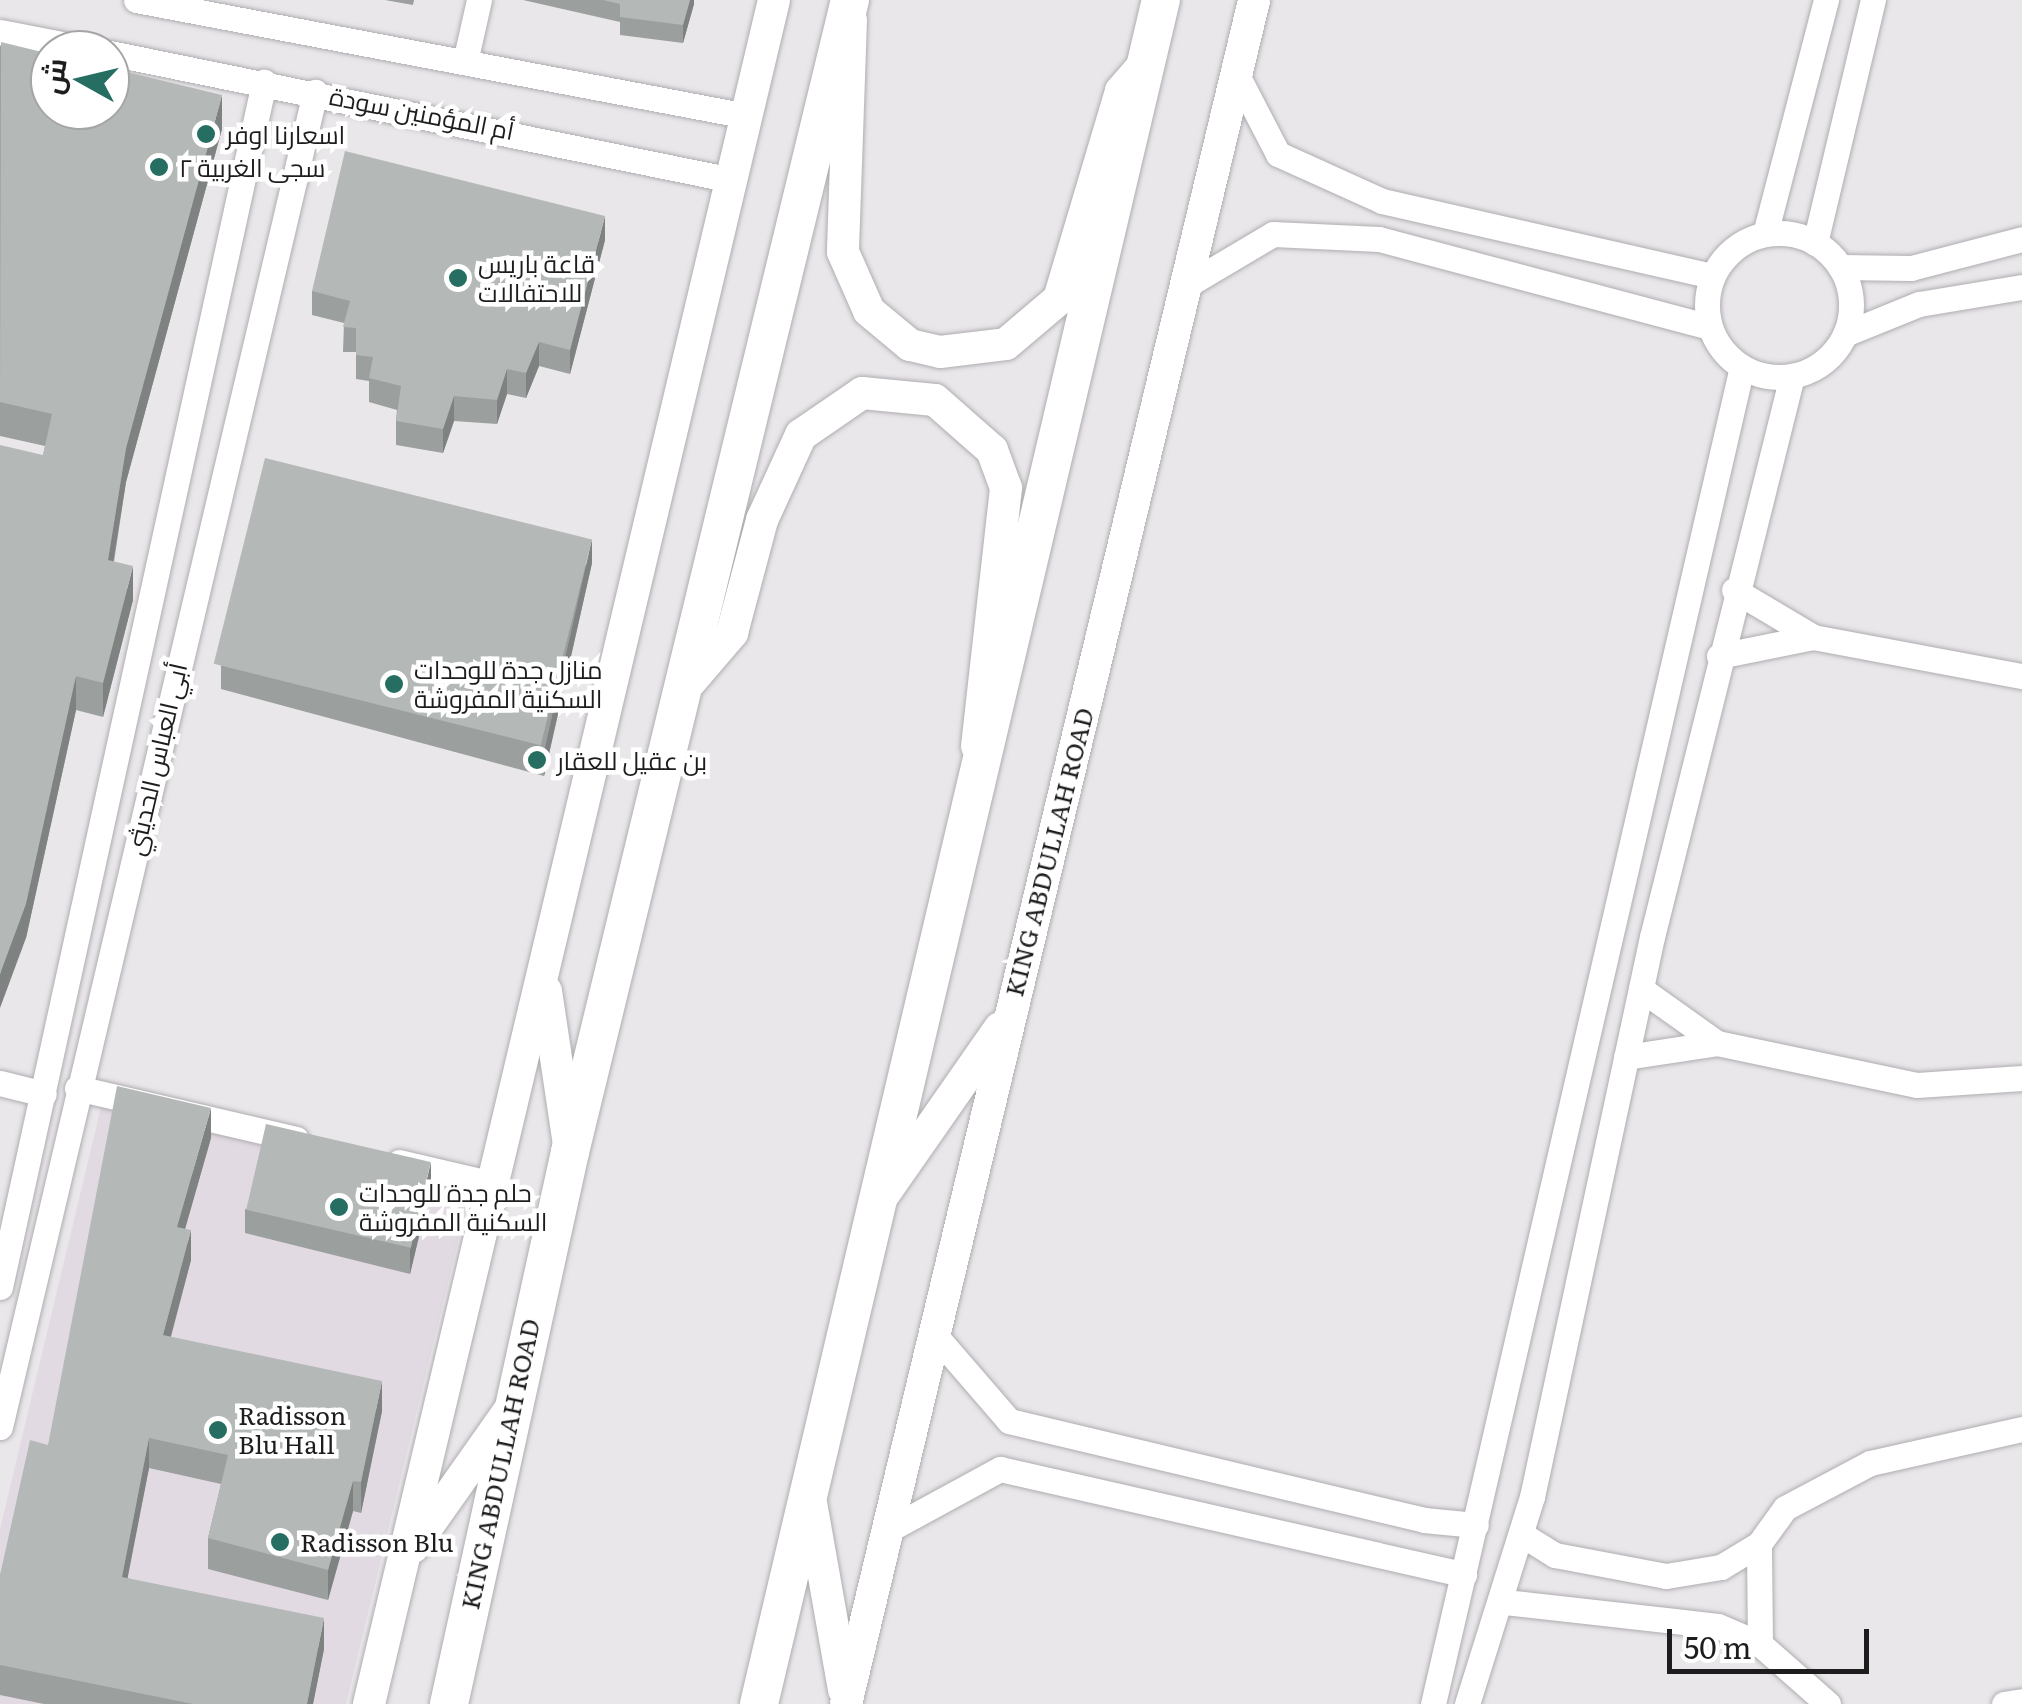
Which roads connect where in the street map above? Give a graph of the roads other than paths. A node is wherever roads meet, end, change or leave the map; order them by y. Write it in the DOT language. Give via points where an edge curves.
graph roads {
  1 [pos="136,0"];
  2 [pos="479,0"];
  3 [pos="774,0"];
  4 [pos="850,0"];
  5 [pos="1161,0"];
  6 [pos="1254,0"];
  7 [pos="1826,0"];
  8 [pos="1873,0"];
  9 [pos="0,32"];
  10 [pos="30,38"];
  11 [pos="130,57"];
  12 [pos="465,62"];
  13 [pos="1146,62"];
  14 [pos="1238,75"];
  15 [pos="264,82"];
  16 [pos="315,92"];
  17 [pos="747,116"];
  18 [pos="732,180"];
  19 [pos="1765,234"];
  20 [pos="2022,239"];
  21 [pos="1815,243"];
  22 [pos="1840,266"];
  23 [pos="1713,276"];
  24 [pos="1187,284"];
  25 [pos="2022,287"];
  26 [pos="1710,327"];
  27 [pos="1844,334"];
  28 [pos="1742,367"];
  29 [pos="1792,376"];
  30 [pos="1734,590"];
  31 [pos="1813,636"];
  32 [pos="1719,656"];
  33 [pos="2022,676"];
  34 [pos="690,682"];
  35 [pos="978,775"];
  36 [pos="544,972"];
  37 [pos="1640,990"];
  38 [pos="1009,1015"];
  39 [pos="1717,1043"];
  40 [pos="1626,1056"];
  41 [pos="2022,1078"];
  42 [pos="0,1084"];
  43 [pos="77,1088"];
  44 [pos="44,1094"];
  45 [pos="321,1144"];
  46 [pos="570,1152"];
  47 [pos="378,1158"];
  48 [pos="493,1184"];
  49 [pos="876,1205"];
  50 [pos="0,1288"];
  51 [pos="934,1334"];
  52 [pos="511,1408"];
  53 [pos="0,1427"];
  54 [pos="2022,1429"];
  55 [pos="809,1492"];
  56 [pos="1476,1524"];
  57 [pos="888,1530"];
  58 [pos="1522,1534"];
  59 [pos="1759,1544"];
  60 [pos="403,1560"];
  61 [pos="1464,1574"];
  62 [pos="1505,1602"];
  63 [pos="1760,1644"];
  64 [pos="2022,1701"];
  65 [pos="369,1704"];
  66 [pos="449,1704"];
  67 [pos="759,1704"];
  68 [pos="846,1704"];
  69 [pos="1432,1704"];
  70 [pos="1467,1704"];
  71 [pos="1828,1704"];
  72 [pos="2004,1704"];
  1 -- 12 [label="street"];
  2 -- 12 [label="street"];
  3 -- 17 [label="main road"];
  4 -- 13 [label="main road" via="855,70 842,156 842,252 869,311 910,345 940,352 1006,344 1059,299 1120,91"];
  4 -- 34 [label="highway, KING ABDULLAH ROAD"];
  5 -- 13 [label="highway"];
  6 -- 14 [label="main road, KING ABDULLAH ROAD"];
  7 -- 19 [label="street"];
  8 -- 21 [label="street"];
  9 -- 10 [label="street"];
  11 -- 15 [label="street, أم المؤمنين سودة"];
  12 -- 17 [label="street"];
  13 -- 35 [label="highway"];
  14 -- 23 [label="street" via="1278,154 1382,201"];
  14 -- 24 [label="main road, KING ABDULLAH ROAD"];
  15 -- 16 [label="street, أم المؤمنين سودة"];
  15 -- 44 [label="street, أبي العباس الحديثي"];
  16 -- 18 [label="street, أم المؤمنين سودة"];
  16 -- 43 [label="street, أبي العباس الحديثي"];
  17 -- 18 [label="main road"];
  18 -- 36 [label="main road"];
  19 -- 21 [label="street"];
  19 -- 23 [label="street" via="1734,248"];
  20 -- 22 [label="street" via="1912,268"];
  21 -- 22 [label="street"];
  22 -- 27 [label="street" via="1850,300"];
  23 -- 26 [label="street"];
  24 -- 26 [label="street" via="1272,234 1379,239"];
  24 -- 38 [label="main road, KING ABDULLAH ROAD"];
  25 -- 27 [label="street" via="1919,304"];
  26 -- 28 [label="street"];
  27 -- 29 [label="street" via="1824,361"];
  28 -- 29 [label="street"];
  28 -- 56 [label="street"];
  29 -- 30 [label="street"];
  30 -- 31 [label="street"];
  30 -- 32 [label="street"];
  31 -- 32 [label="street"];
  31 -- 33 [label="street"];
  32 -- 37 [label="street"];
  34 -- 35 [label="main road" via="732,633 762,520 801,436 862,393 934,400 984,440 1006,488 975,699"];
  34 -- 46 [label="highway, KING ABDULLAH ROAD"];
  35 -- 49 [label="highway"];
  36 -- 46 [label="main road"];
  36 -- 48 [label="main road"];
  37 -- 39 [label="street"];
  37 -- 40 [label="street"];
  38 -- 49 [label="main road"];
  38 -- 51 [label="main road, KING ABDULLAH ROAD"];
  39 -- 40 [label="street"];
  39 -- 41 [label="street" via="1918,1085"];
  40 -- 58 [label="street"];
  42 -- 44 [label="street"];
  43 -- 45 [label="street"];
  43 -- 53 [label="street, أبي العباس الحديثي"];
  44 -- 50 [label="street, أبي العباس الحديثي"];
  46 -- 52 [label="highway, KING ABDULLAH ROAD"];
  47 -- 48 [label="street"];
  48 -- 60 [label="main road"];
  49 -- 55 [label="highway"];
  51 -- 56 [label="street" via="1009,1421 1424,1520"];
  51 -- 57 [label="main road, KING ABDULLAH ROAD"];
  52 -- 60 [label="main road"];
  52 -- 66 [label="highway, KING ABDULLAH ROAD"];
  54 -- 59 [label="street" via="1870,1463 1785,1508"];
  55 -- 67 [label="highway"];
  55 -- 68 [label="main road"];
  56 -- 61 [label="street"];
  57 -- 61 [label="street" via="1000,1469"];
  57 -- 68 [label="main road, KING ABDULLAH ROAD"];
  58 -- 59 [label="street" via="1555,1555 1666,1576 1722,1568"];
  58 -- 62 [label="street"];
  59 -- 63 [label="street"];
  60 -- 65 [label="main road"];
  61 -- 69 [label="street"];
  62 -- 63 [label="street" via="1718,1626"];
  62 -- 70 [label="street"];
  63 -- 71 [label="street"];
  64 -- 72 [label="street"];
}
